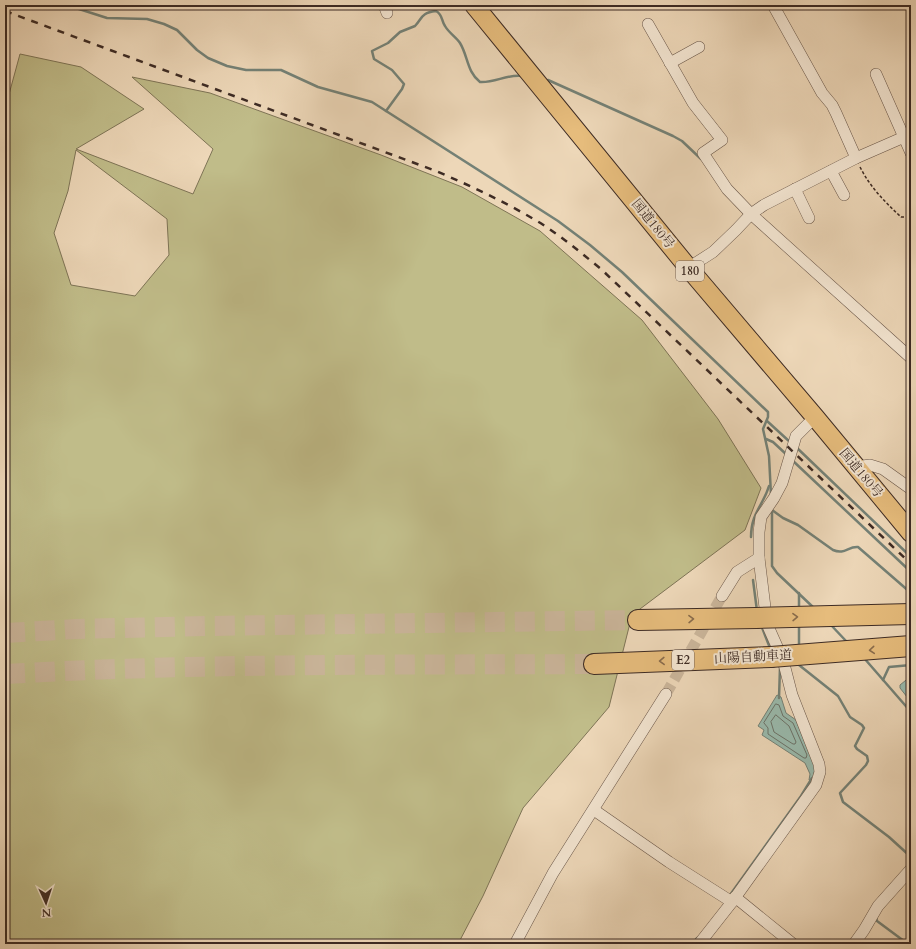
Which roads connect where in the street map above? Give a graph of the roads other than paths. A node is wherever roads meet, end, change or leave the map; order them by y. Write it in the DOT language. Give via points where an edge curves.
graph roads {
  1 [pos="474,5"];
  2 [pos="772,5"];
  3 [pos="648,24"];
  4 [pos="699,47"];
  5 [pos="670,63"];
  6 [pos="876,74"];
  7 [pos="907,135"];
  8 [pos="911,153"];
  9 [pos="856,158"];
  10 [pos="831,171"];
  11 [pos="795,189"];
  12 [pos="844,195"];
  13 [pos="750,216"];
  14 [pos="809,218"];
  15 [pos="688,268"];
  16 [pos="911,358"];
  17 [pos="815,417"];
  18 [pos="855,467"];
  19 [pos="911,489"];
  20 [pos="911,533"];
  21 [pos="758,558"];
  22 [pos="722,596"];
  23 [pos="911,614"];
  24 [pos="638,620"];
  25 [pos="911,646"];
  26 [pos="594,664"];
  27 [pos="666,694"];
  28 [pos="594,810"];
  29 [pos="911,869"];
  30 [pos="730,899"];
  31 [pos="515,944"];
  32 [pos="699,944"];
  33 [pos="793,944"];
  34 [pos="854,944"];
  1 -- 15 [label="highway, 国道180号 / 180"];
  2 -- 9 [label="street" via="822,93 834,109"];
  3 -- 5 [label="street"];
  4 -- 5 [label="street"];
  5 -- 13 [label="street" via="693,103 722,140 703,153 727,189"];
  6 -- 7 [label="street"];
  7 -- 8 [label="street"];
  7 -- 9 [label="street"];
  9 -- 10 [label="street"];
  10 -- 11 [label="street"];
  10 -- 12 [label="street"];
  11 -- 13 [label="street" via="764,205"];
  11 -- 14 [label="street"];
  13 -- 15 [label="street" via="725,242"];
  13 -- 16 [label="street"];
  15 -- 17 [label="highway, 国道180号 / 180"];
  17 -- 18 [label="highway, 国道180号 / 180"];
  17 -- 21 [label="street" via="796,436 782,482 764,511 759,525"];
  18 -- 19 [label="street" via="870,465 883,468"];
  18 -- 20 [label="highway, 国道180号 / 180"];
  21 -- 22 [label="street" via="737,572"];
  21 -- 30 [label="street" via="767,624 783,660 792,695 820,772 816,785"];
  24 -- 23 [label="highway, one-way, bridge"];
  25 -- 26 [label="highway, 山陽自動車道 / E2, one-way, bridge" via="771,657"];
  27 -- 28 [label="street"];
  28 -- 30 [label="street" via="669,862"];
  28 -- 31 [label="street" via="553,873"];
  29 -- 34 [label="street" via="878,906"];
  30 -- 32 [label="street"];
  30 -- 33 [label="street"];
}
